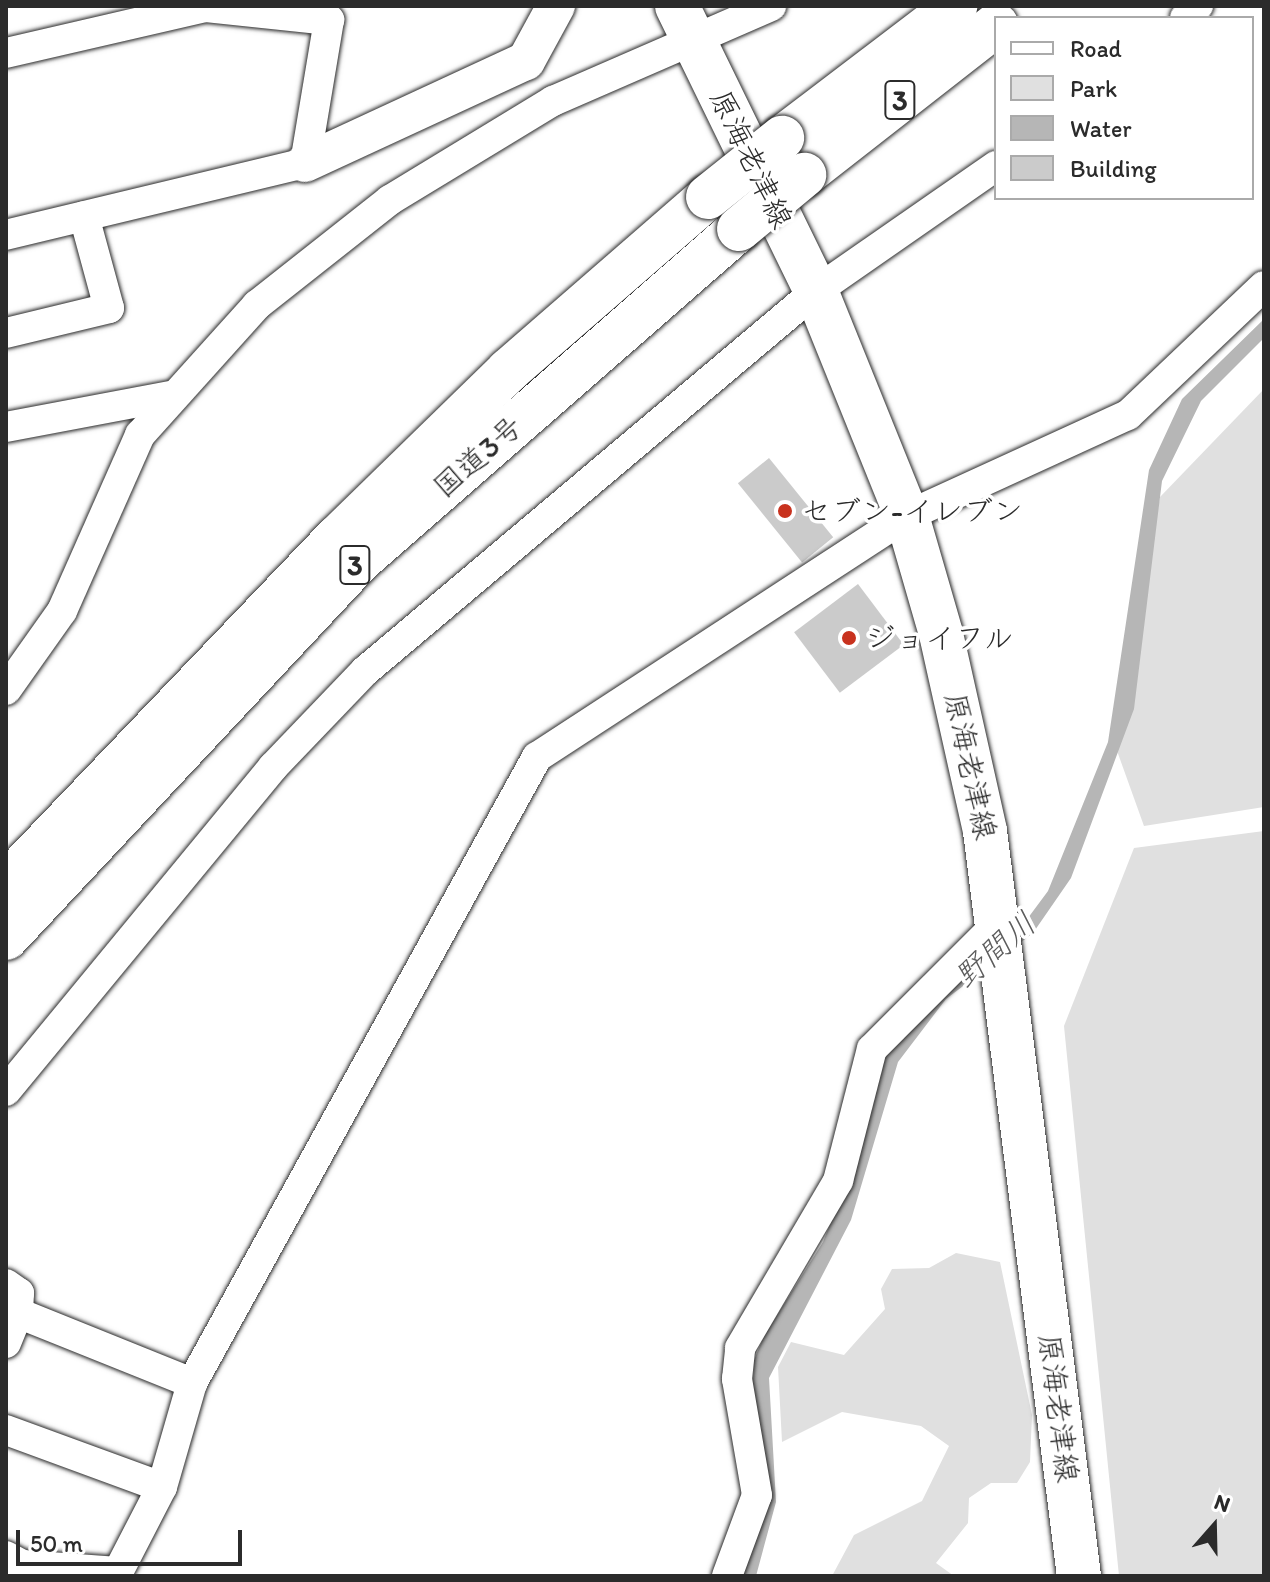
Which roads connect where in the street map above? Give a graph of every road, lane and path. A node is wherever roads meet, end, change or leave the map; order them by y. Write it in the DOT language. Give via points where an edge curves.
graph roads {
  1 [pos="556,6"];
  2 [pos="771,6"];
  3 [pos="955,6"];
  4 [pos="684,22"];
  5 [pos="994,27"];
  6 [pos="6,53"];
  7 [pos="305,163"];
  8 [pos="994,167"];
  9 [pos="84,216"];
  10 [pos="6,235"];
  11 [pos="1264,286"];
  12 [pos="816,291"];
  13 [pos="6,333"];
  14 [pos="170,396"];
  15 [pos="6,427"];
  16 [pos="907,516"];
  17 [pos="6,690"];
  18 [pos="6,884"];
  19 [pos="997,924"];
  20 [pos="6,938"];
  21 [pos="6,1091"];
  22 [pos="6,1284"];
  23 [pos="18,1313"];
  24 [pos="6,1343"];
  25 [pos="192,1383"];
  26 [pos="6,1430"];
  27 [pos="162,1487"];
  28 [pos="6,1556"];
  29 [pos="117,1574"];
  30 [pos="727,1576"];
  31 [pos="1079,1576"];
  1 -- 7 [label="street" via="526,61"];
  2 -- 4 [label="street"];
  3 -- 18 [label="main road, 国道3号 / 3, bridge" via="708,197 508,371 361,515"];
  4 -- 12 [label="main road, 原海老津線"];
  4 -- 14 [label="street" via="390,200 257,305"];
  5 -- 20 [label="main road, 国道3号 / 3, bridge" via="739,229 359,561"];
  6 -- 7 [label="street" via="206,7 329,20"];
  7 -- 9 [label="street"];
  8 -- 12 [label="street"];
  9 -- 10 [label="street"];
  9 -- 13 [label="street" via="109,308"];
  11 -- 16 [label="street" via="1128,415"];
  12 -- 16 [label="main road, 原海老津線"];
  12 -- 21 [label="street" via="365,671 273,767"];
  14 -- 15 [label="street"];
  14 -- 17 [label="street" via="112,488 62,611"];
  16 -- 19 [label="main road, 原海老津線" via="969,750"];
  16 -- 25 [label="street" via="537,757"];
  19 -- 30 [label="street" via="872,1049 838,1181 740,1348 741,1417 757,1495"];
  19 -- 31 [label="main road, 原海老津線"];
  22 -- 23 [label="street" via="19,1293"];
  23 -- 24 [label="street"];
  23 -- 25 [label="street"];
  25 -- 27 [label="street"];
  26 -- 27 [label="street"];
  27 -- 29 [label="street"];
  28 -- 29 [label="street" via="22,1565"];
}
